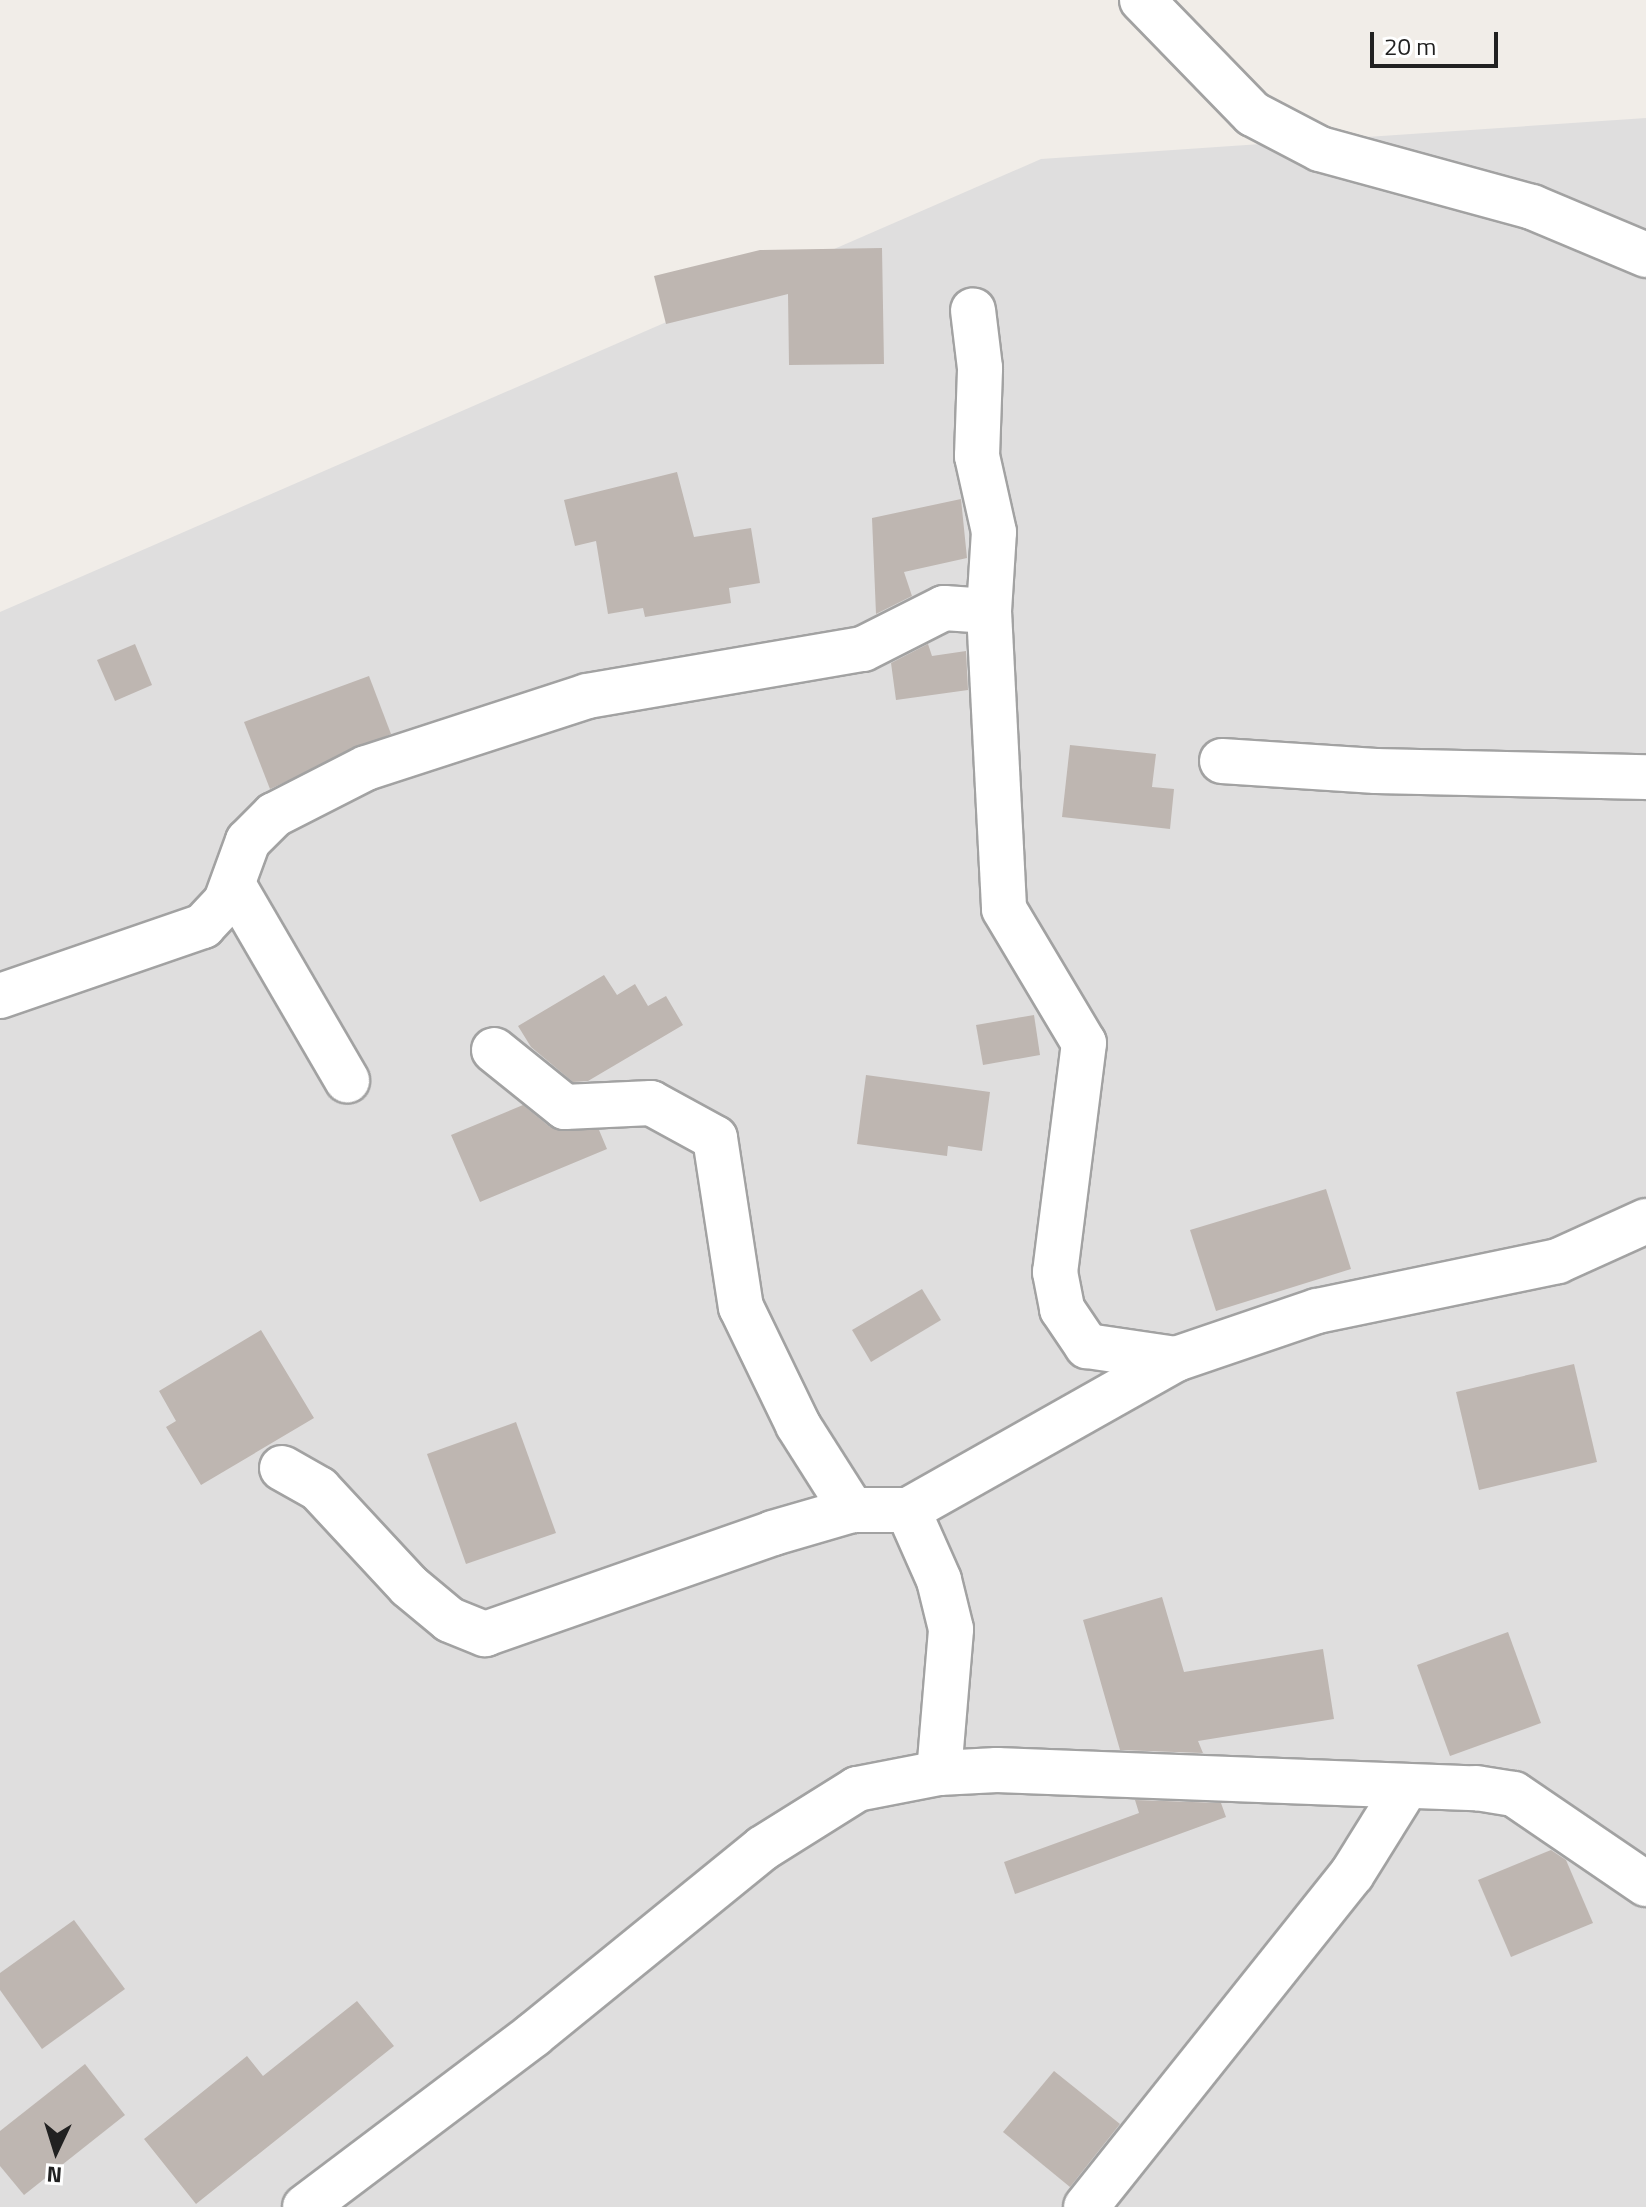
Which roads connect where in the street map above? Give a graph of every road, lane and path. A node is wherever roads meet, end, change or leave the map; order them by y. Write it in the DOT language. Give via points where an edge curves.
graph roads {
  1 [pos="1142,0"];
  2 [pos="1646,255"];
  3 [pos="973,310"];
  4 [pos="989,611"];
  5 [pos="1222,761"];
  6 [pos="1646,777"];
  7 [pos="234,886"];
  8 [pos="0,996"];
  9 [pos="494,1050"];
  10 [pos="347,1080"];
  11 [pos="1646,1221"];
  12 [pos="1176,1359"];
  13 [pos="282,1468"];
  14 [pos="852,1510"];
  15 [pos="908,1510"];
  16 [pos="939,1773"];
  17 [pos="1405,1789"];
  18 [pos="1646,1884"];
  19 [pos="305,2207"];
  20 [pos="1086,2207"];
  1 -- 2 [label="street" via="1253,114 1320,149 1532,207"];
  3 -- 4 [label="street" via="980,368 977,456 994,532"];
  4 -- 7 [label="street" via="944,608 863,649 587,696 481,726 366,768 274,815 248,841"];
  4 -- 12 [label="street" via="1004,909 1084,1043 1055,1272 1062,1309 1087,1346"];
  5 -- 6 [label="street"];
  7 -- 8 [label="street" via="217,915 188,935"];
  7 -- 10 [label="street"];
  9 -- 14 [label="street" via="565,1107 651,1103 715,1138 741,1307 798,1425"];
  11 -- 12 [label="street" via="1558,1261 1317,1311"];
  12 -- 15 [label="street"];
  13 -- 14 [label="street" via="319,1489 409,1586 450,1620 485,1634"];
  14 -- 15 [label="street"];
  15 -- 16 [label="street" via="939,1580 951,1629"];
  16 -- 17 [label="street" via="1248,1775"];
  16 -- 19 [label="street" via="857,1789 807,1817"];
  17 -- 18 [label="street" via="1514,1794"];
  17 -- 20 [label="street" via="1352,1874"];
}
